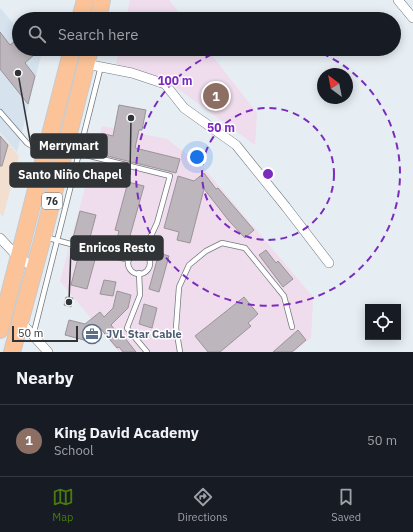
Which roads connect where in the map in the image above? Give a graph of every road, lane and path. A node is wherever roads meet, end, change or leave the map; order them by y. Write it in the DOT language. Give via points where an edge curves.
graph roads {
  1 [pos="85,0"];
  2 [pos="102,0"];
  3 [pos="400,1"];
  4 [pos="82,12"];
  5 [pos="99,12"];
  6 [pos="413,18"];
  7 [pos="70,56"];
  8 [pos="92,60"];
  9 [pos="0,112"];
  10 [pos="78,153"];
  11 [pos="44,154"];
  12 [pos="0,238"];
  13 [pos="50,239"];
  14 [pos="144,253"];
  15 [pos="18,258"];
  16 [pos="129,260"];
  17 [pos="329,263"];
  18 [pos="35,268"];
  19 [pos="139,274"];
  20 [pos="20,321"];
  21 [pos="292,327"];
  22 [pos="0,330"];
  23 [pos="33,336"];
  24 [pos="12,352"];
  25 [pos="48,352"];
  26 [pos="147,352"];
  27 [pos="180,352"];
  1 -- 4 [label="highway"];
  2 -- 5 [label="highway"];
  3 -- 6 [label="street"];
  7 -- 11 [label="highway, 76"];
  8 -- 10 [label="lane"];
  8 -- 13 [label="highway, 76"];
  8 -- 17 [label="street" via="165,84 184,108 236,144"];
  9 -- 11 [label="lane" via="28,143"];
  10 -- 13 [label="lane"];
  10 -- 14 [label="lane" via="170,176 158,223"];
  11 -- 15 [label="highway, 76"];
  12 -- 15 [label="street"];
  13 -- 16 [label="lane"];
  13 -- 18 [label="highway, 76"];
  13 -- 23 [label="lane"];
  14 -- 16 [label="lane" via="136,252"];
  14 -- 19 [label="lane" via="149,259 149,267"];
  15 -- 18 [label="street"];
  15 -- 22 [label="highway, 76"];
  16 -- 19 [label="lane" via="130,269"];
  18 -- 20 [label="highway, 76"];
  19 -- 26 [label="lane" via="140,295 127,328"];
  20 -- 23 [label="street"];
  20 -- 24 [label="highway, 76"];
  21 -- 27 [label="lane" via="284,296 245,248 222,243 206,250 189,265 179,286 176,328"];
  23 -- 25 [label="street"];
}
